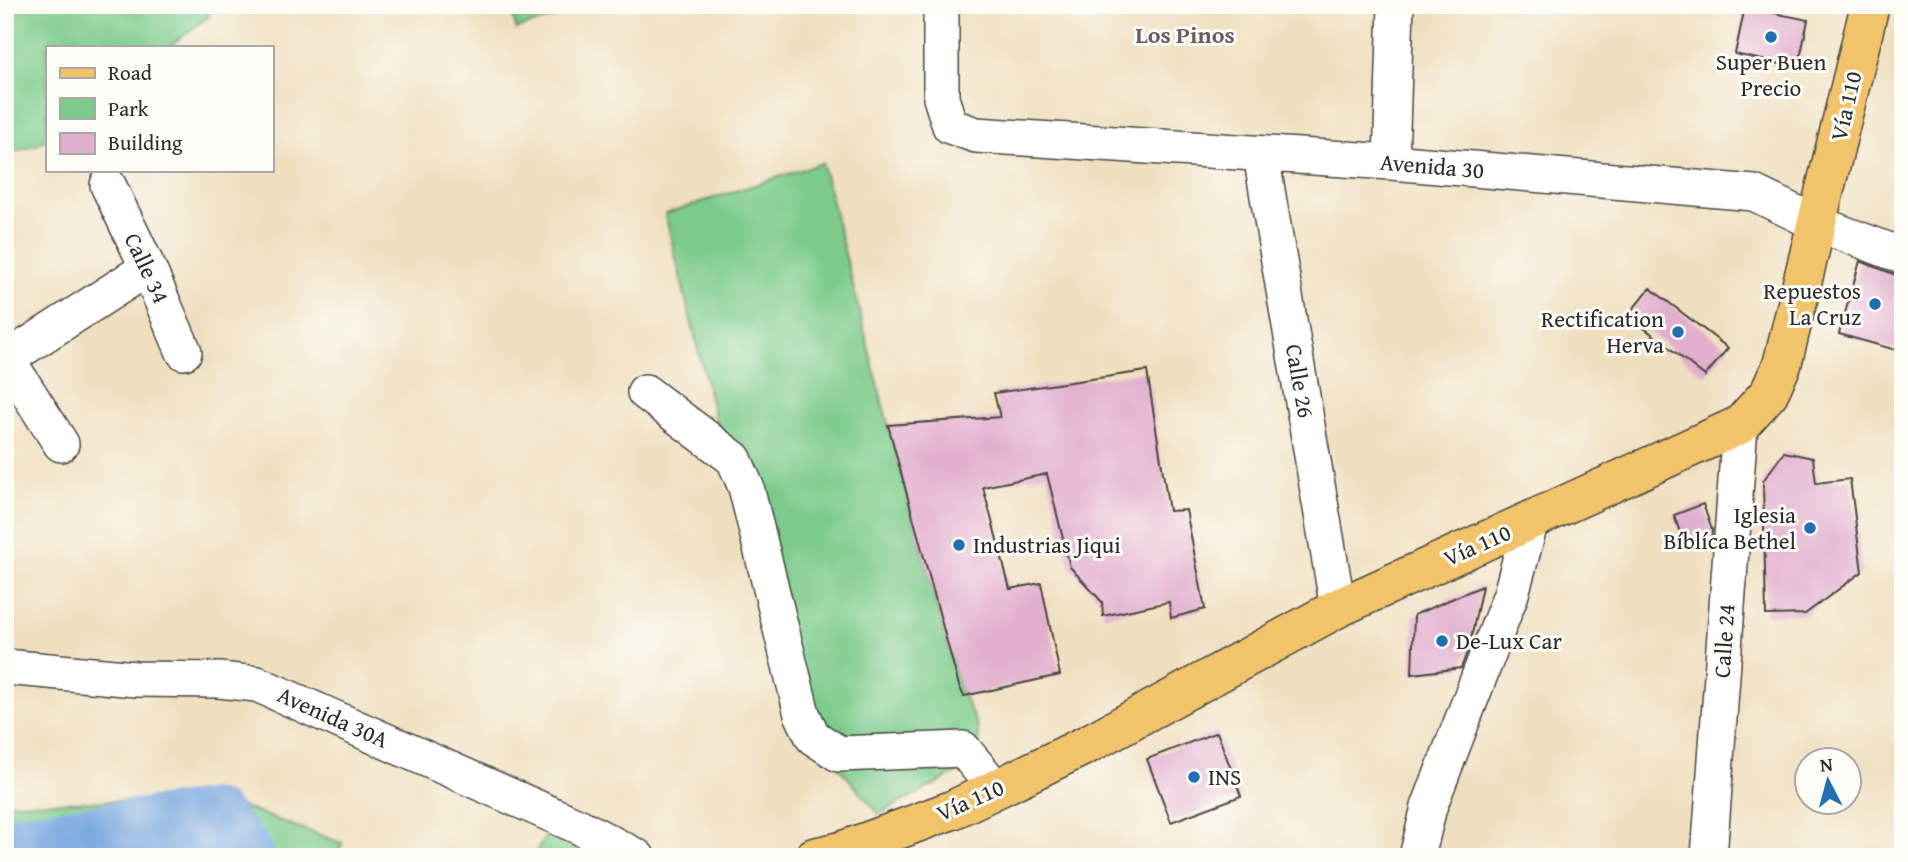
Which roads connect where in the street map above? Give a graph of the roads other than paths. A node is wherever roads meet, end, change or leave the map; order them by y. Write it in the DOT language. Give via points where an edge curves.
graph roads {
  1 [pos="942,5"];
  2 [pos="1396,5"];
  3 [pos="1870,5"];
  4 [pos="1261,155"];
  5 [pos="1391,162"];
  6 [pos="108,185"];
  7 [pos="1818,224"];
  8 [pos="1903,256"];
  9 [pos="148,268"];
  10 [pos="184,352"];
  11 [pos="6,360"];
  12 [pos="645,392"];
  13 [pos="1740,425"];
  14 [pos="61,444"];
  15 [pos="1531,520"];
  16 [pos="1338,608"];
  17 [pos="5,667"];
  18 [pos="996,789"];
  19 [pos="637,857"];
  20 [pos="814,857"];
  21 [pos="1417,857"];
  22 [pos="1709,857"];
  1 -- 4 [label="street, Avenida 30" via="942,98 950,126 976,135"];
  2 -- 5 [label="street"];
  3 -- 7 [label="main road, Vía 110"];
  4 -- 5 [label="street, Avenida 30"];
  4 -- 16 [label="street, Calle 26"];
  5 -- 7 [label="street, Avenida 30" via="1754,194"];
  6 -- 9 [label="street, Calle 34"];
  7 -- 8 [label="street, Avenida 30"];
  7 -- 13 [label="main road, Vía 110" via="1782,365 1769,393"];
  9 -- 10 [label="street, Calle 34"];
  9 -- 11 [label="street"];
  11 -- 14 [label="street"];
  12 -- 18 [label="street" via="734,458 746,487 802,714 813,737 839,754 963,749"];
  13 -- 15 [label="main road, Vía 110"];
  13 -- 22 [label="street, Calle 24"];
  15 -- 16 [label="main road, Vía 110"];
  15 -- 21 [label="street" via="1511,594 1429,807"];
  16 -- 18 [label="main road, Vía 110"];
  17 -- 19 [label="street, Avenida 30A" via="257,684 580,827"];
  18 -- 20 [label="main road, Vía 110" via="952,810"];
}
